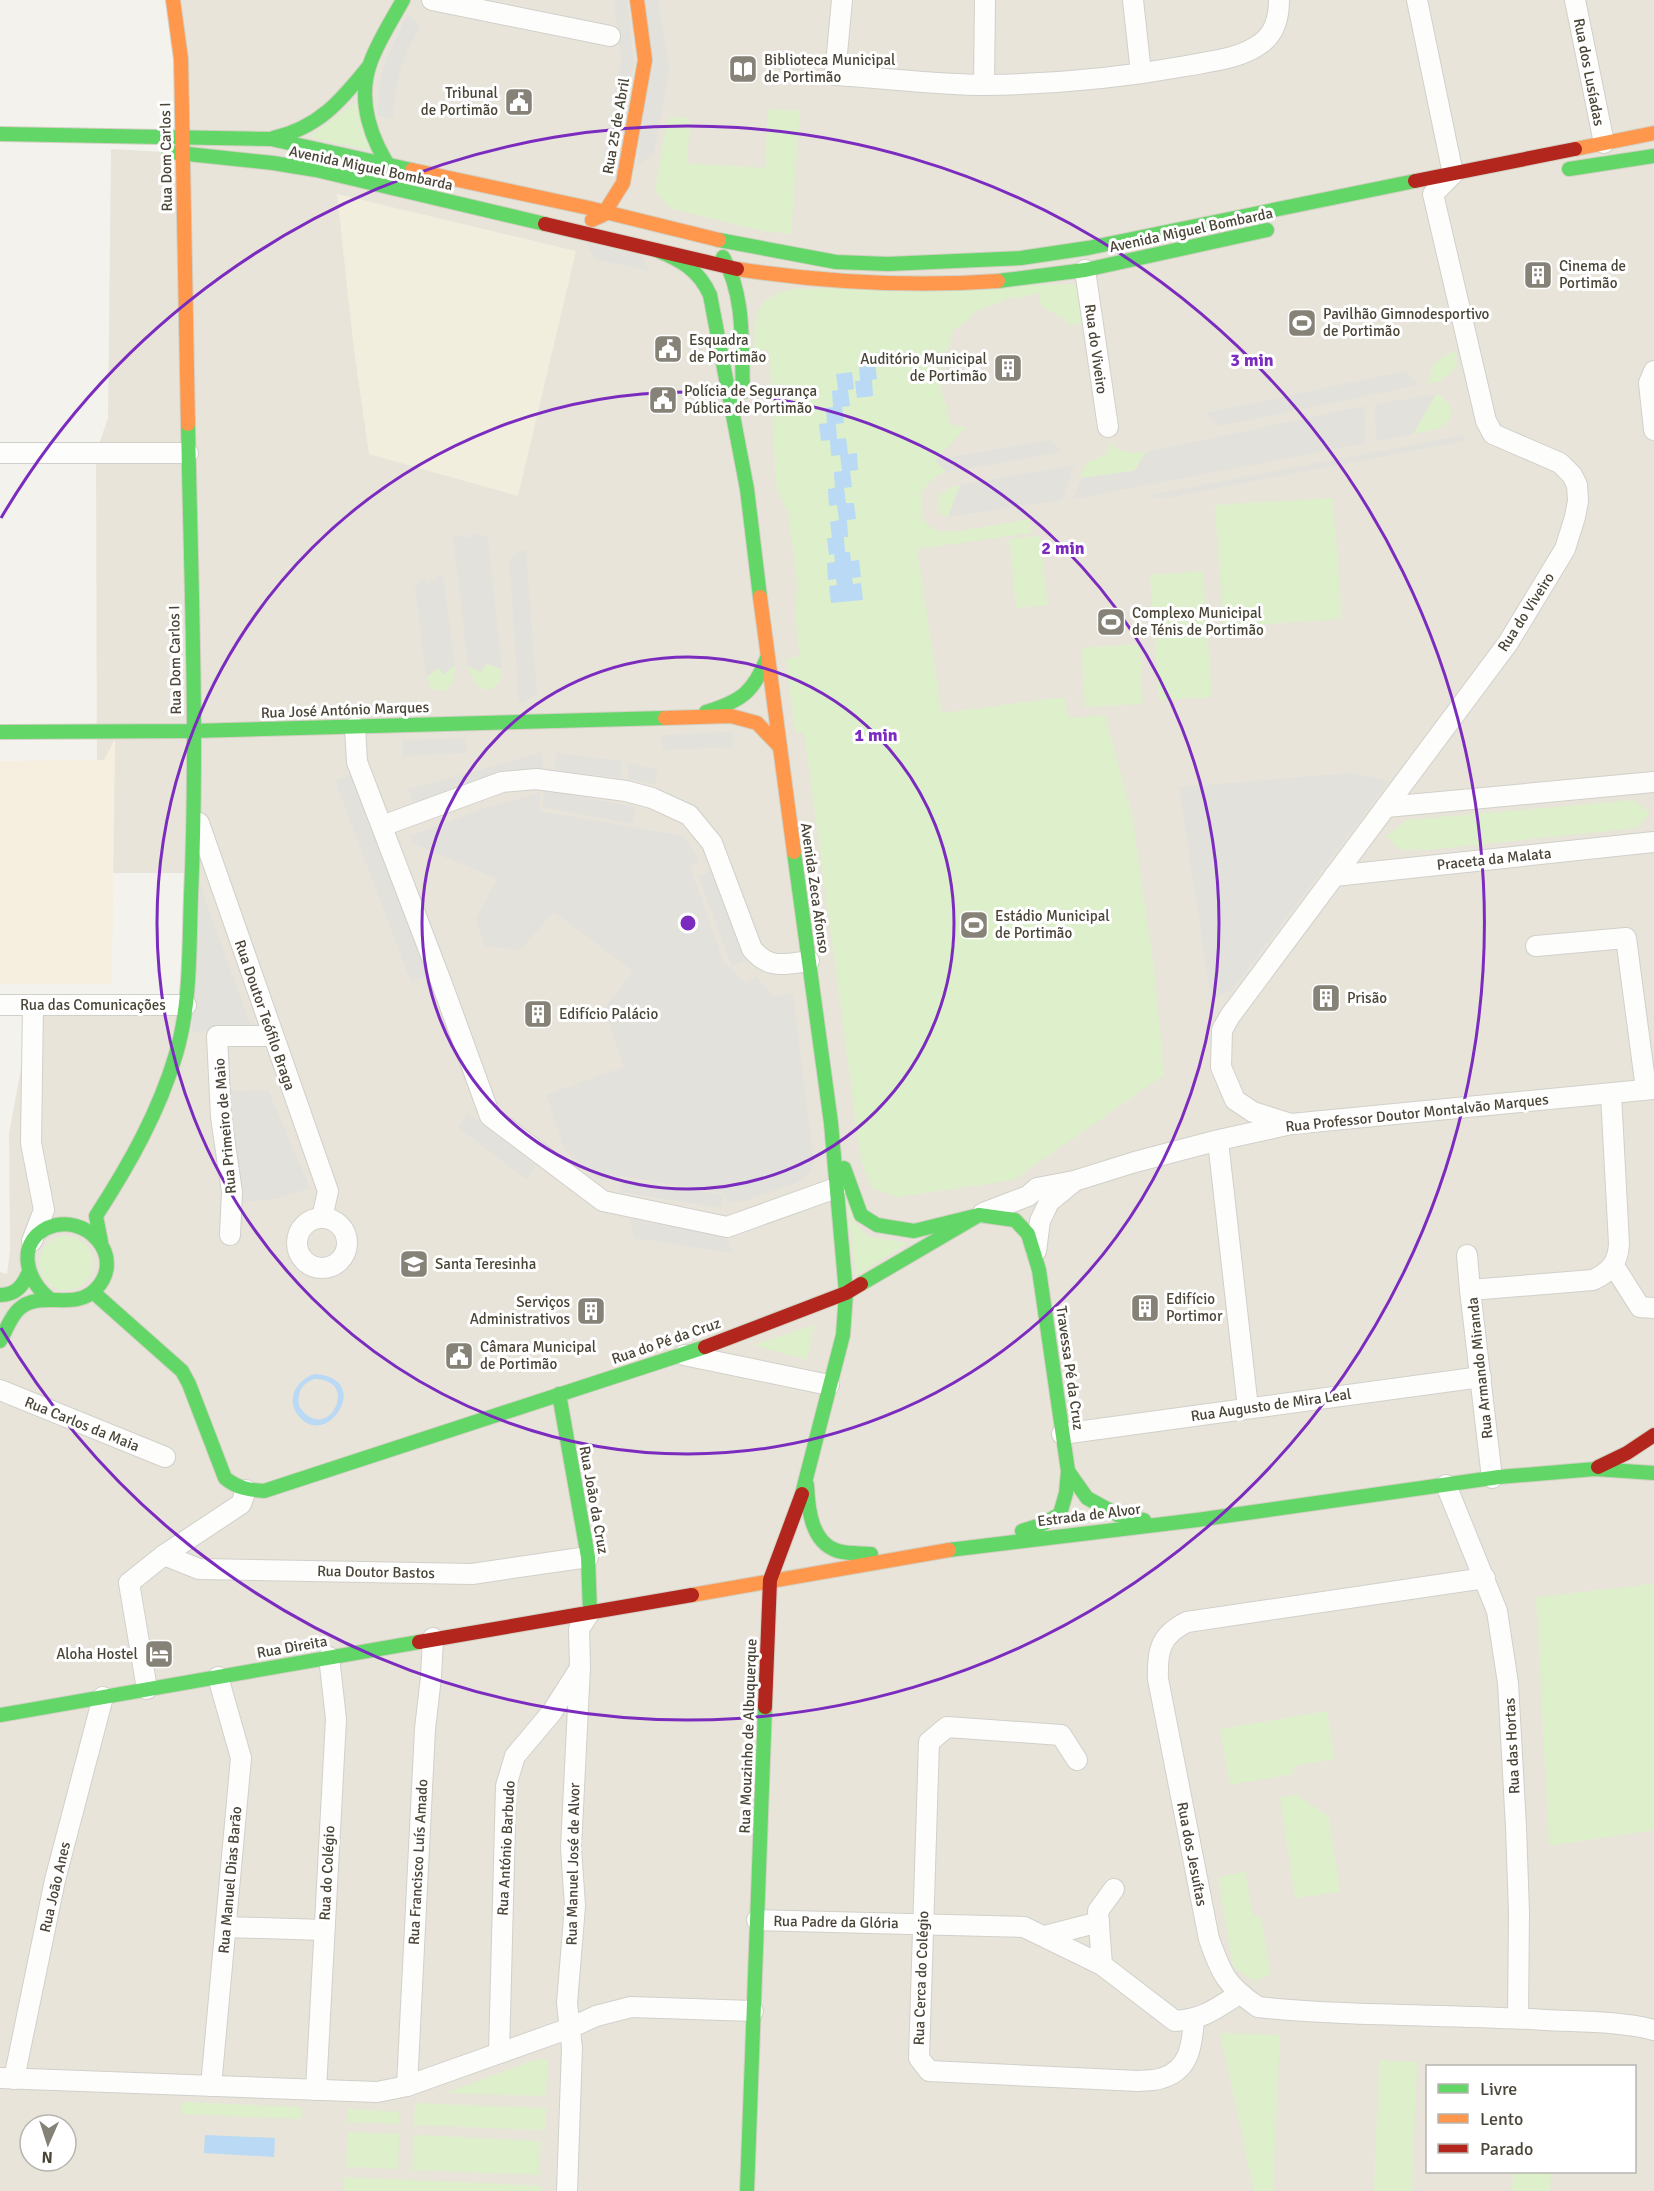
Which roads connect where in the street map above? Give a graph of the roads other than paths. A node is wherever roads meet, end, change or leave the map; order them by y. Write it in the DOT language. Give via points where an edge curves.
graph roads {
  1 [pos="173,0"];
  2 [pos="403,0"];
  3 [pos="432,0"];
  4 [pos="637,0"];
  5 [pos="842,0"];
  6 [pos="986,0"];
  7 [pos="1133,0"];
  8 [pos="1279,0"];
  9 [pos="1417,0"];
  10 [pos="1575,0"];
  11 [pos="610,36"];
  12 [pos="369,65"];
  13 [pos="1141,73"];
  14 [pos="984,85"];
  15 [pos="1654,133"];
  16 [pos="0,134"];
  17 [pos="183,137"];
  18 [pos="271,139"];
  19 [pos="1604,143"];
  20 [pos="0,146"];
  21 [pos="135,150"];
  22 [pos="158,151"];
  23 [pos="183,154"];
  24 [pos="1654,156"];
  25 [pos="222,159"];
  26 [pos="386,164"];
  27 [pos="1556,172"];
  28 [pos="1454,182"];
  29 [pos="623,183"];
  30 [pos="427,196"];
  31 [pos="605,212"];
  32 [pos="637,220"];
  33 [pos="1285,227"];
  34 [pos="1079,249"];
  35 [pos="656,250"];
  36 [pos="730,269"];
  37 [pos="1085,270"];
  38 [pos="843,281"];
  39 [pos="769,286"];
  40 [pos="752,300"];
  41 [pos="185,314"];
  42 [pos="717,329"];
  43 [pos="1654,371"];
  44 [pos="750,404"];
  45 [pos="746,426"];
  46 [pos="1108,427"];
  47 [pos="1654,430"];
  48 [pos="0,453"];
  49 [pos="188,453"];
  50 [pos="747,489"];
  51 [pos="767,657"];
  52 [pos="691,717"];
  53 [pos="355,727"];
  54 [pos="192,731"];
  55 [pos="0,732"];
  56 [pos="779,746"];
  57 [pos="1654,782"];
  58 [pos="1386,807"];
  59 [pos="195,812"];
  60 [pos="382,826"];
  61 [pos="1654,842"];
  62 [pos="1334,876"];
  63 [pos="1536,946"];
  64 [pos="809,962"];
  65 [pos="0,1005"];
  66 [pos="33,1005"];
  67 [pos="186,1005"];
  68 [pos="272,1036"];
  69 [pos="1650,1089"];
  70 [pos="1611,1094"];
  71 [pos="831,1123"];
  72 [pos="1292,1124"];
  73 [pos="1218,1141"];
  74 [pos="1074,1181"];
  75 [pos="836,1188"];
  76 [pos="979,1215"];
  77 [pos="322,1218"];
  78 [pos="230,1235"];
  79 [pos="32,1242"];
  80 [pos="101,1242"];
  81 [pos="1467,1255"];
  82 [pos="1614,1266"];
  83 [pos="1039,1270"];
  84 [pos="28,1274"];
  85 [pos="1470,1290"];
  86 [pos="93,1292"];
  87 [pos="846,1293"];
  88 [pos="0,1295"];
  89 [pos="50,1299"];
  90 [pos="1654,1308"];
  91 [pos="0,1341"];
  92 [pos="684,1355"];
  93 [pos="1481,1377"];
  94 [pos="829,1385"];
  95 [pos="0,1390"];
  96 [pos="559,1394"];
  97 [pos="1248,1408"];
  98 [pos="1062,1434"];
  99 [pos="1654,1435"];
  100 [pos="165,1457"];
  101 [pos="1595,1469"];
  102 [pos="1068,1471"];
  103 [pos="1654,1473"];
  104 [pos="806,1474"];
  105 [pos="1492,1478"];
  106 [pos="1446,1485"];
  107 [pos="246,1490"];
  108 [pos="1197,1520"];
  109 [pos="972,1546"];
  110 [pos="164,1555"];
  111 [pos="588,1557"];
  112 [pos="904,1557"];
  113 [pos="1485,1578"];
  114 [pos="770,1580"];
  115 [pos="590,1612"];
  116 [pos="433,1638"];
  117 [pos="329,1657"];
  118 [pos="580,1667"];
  119 [pos="218,1677"];
  120 [pos="147,1689"];
  121 [pos="103,1697"];
  122 [pos="0,1716"];
  123 [pos="1077,1760"];
  124 [pos="1114,1889"];
  125 [pos="757,1920"];
  126 [pos="1099,1922"];
  127 [pos="922,1925"];
  128 [pos="226,1927"];
  129 [pos="324,1930"];
  130 [pos="1045,1936"];
  131 [pos="1102,1965"];
  132 [pos="1239,1994"];
  133 [pos="753,2011"];
  134 [pos="1518,2018"];
  135 [pos="1194,2020"];
  136 [pos="1644,2023"];
  137 [pos="570,2028"];
  138 [pos="1654,2030"];
  139 [pos="499,2053"];
  140 [pos="7,2078"];
  141 [pos="211,2086"];
  142 [pos="407,2086"];
  143 [pos="316,2090"];
  144 [pos="567,2191"];
  145 [pos="747,2191"];
  1 -- 17 [label="street, Rua Dom Carlos I" via="181,59"];
  2 -- 12 [label="street"];
  3 -- 11 [label="street"];
  4 -- 29 [label="street, Rua 25 de Abril" via="645,60"];
  5 -- 14 [label="street" via="835,75"];
  6 -- 14 [label="street"];
  7 -- 13 [label="street"];
  8 -- 13 [label="street" via="1276,23 1260,45 1226,58"];
  9 -- 28 [label="street"];
  10 -- 19 [label="street, Rua dos Lusíadas"];
  12 -- 18 [label="street" via="326,115 304,130"];
  12 -- 26 [label="street" via="365,97 369,128"];
  13 -- 14 [label="street"];
  15 -- 19 [label="street, Avenida Miguel Bombarda"];
  16 -- 17 [label="street, Avenida Miguel Bombarda"];
  17 -- 18 [label="street, Avenida Miguel Bombarda"];
  17 -- 23 [label="street, Rua Dom Carlos I"];
  18 -- 26 [label="street, Avenida Miguel Bombarda"];
  19 -- 28 [label="street, Avenida Miguel Bombarda"];
  20 -- 21 [label="street"];
  22 -- 23 [label="street, Avenida Miguel Bombarda"];
  23 -- 25 [label="street, Avenida Miguel Bombarda"];
  23 -- 41 [label="street, Rua Dom Carlos I"];
  24 -- 27 [label="street"];
  25 -- 30 [label="street, Avenida Miguel Bombarda" via="316,170"];
  25 -- 41 [label="street, Rua Dom Carlos I" via="200,163 192,195"];
  26 -- 30 [label="street" via="402,184"];
  26 -- 31 [label="street, Avenida Miguel Bombarda"];
  28 -- 34 [label="street, Avenida Miguel Bombarda"];
  28 -- 58 [label="street, Rua do Viveiro" via="1427,196 1485,422 1493,434 1560,463 1577,485 1578,501 1565,549 1542,590 1508,643"];
  29 -- 31 [label="street, Rua 25 de Abril"];
  29 -- 32 [label="street" via="626,210"];
  30 -- 31 [label="street" via="466,195 587,223"];
  30 -- 35 [label="street, Avenida Miguel Bombarda"];
  31 -- 32 [label="street, Avenida Miguel Bombarda"];
  32 -- 34 [label="street, Avenida Miguel Bombarda" via="745,246 836,262 888,264 1021,258"];
  32 -- 36 [label="street, Avenida Miguel Bombarda" via="709,246 725,259"];
  33 -- 37 [label="street, Avenida Miguel Bombarda"];
  34 -- 36 [label="street, Avenida Miguel Bombarda" via="1016,265 949,272 858,274 743,260"];
  35 -- 36 [label="street, Avenida Miguel Bombarda"];
  35 -- 42 [label="street, Avenida Zeca Afonso" via="694,269 705,284"];
  36 -- 38 [label="street, Avenida Miguel Bombarda"];
  36 -- 42 [label="street" via="720,293"];
  36 -- 45 [label="street, Avenida Miguel Bombarda" via="740,314"];
  37 -- 38 [label="street, Avenida Miguel Bombarda" via="969,283"];
  37 -- 46 [label="street, Rua do Viveiro"];
  38 -- 39 [label="street"];
  40 -- 44 [label="street" via="748,314"];
  41 -- 49 [label="street, Rua Dom Carlos I"];
  42 -- 50 [label="street, Avenida Zeca Afonso"];
  43 -- 47 [label="street" via="1649,383"];
  45 -- 50 [label="street, Avenida Zeca Afonso"];
  48 -- 49 [label="street"];
  49 -- 54 [label="street, Rua Dom Carlos I"];
  50 -- 51 [label="street, Avenida Zeca Afonso"];
  51 -- 52 [label="street, Rua José António Marques" via="759,680 735,703"];
  51 -- 56 [label="street, Avenida Zeca Afonso"];
  52 -- 53 [label="street, Rua José António Marques"];
  52 -- 56 [label="street, Rua José António Marques" via="731,716 757,723"];
  53 -- 54 [label="street, Rua José António Marques"];
  53 -- 60 [label="street" via="357,762"];
  54 -- 55 [label="street, Rua José António Marques"];
  54 -- 59 [label="street, Rua Dom Carlos I"];
  56 -- 64 [label="street, Avenida Zeca Afonso"];
  57 -- 58 [label="street"];
  58 -- 62 [label="street, Rua do Viveiro"];
  59 -- 67 [label="street, Rua Dom Carlos I"];
  59 -- 68 [label="street, Rua Doutor Teófilo Braga"];
  60 -- 64 [label="street" via="502,782 536,779 652,798 689,815 712,843 752,949 759,958 775,965"];
  60 -- 75 [label="street" via="490,1116 603,1201 716,1225 727,1227"];
  61 -- 62 [label="street, Praceta da Malata"];
  62 -- 72 [label="street, Rua do Viveiro" via="1222,1030 1221,1067 1235,1100 1253,1113"];
  63 -- 69 [label="street" via="1626,938"];
  64 -- 71 [label="street, Avenida Zeca Afonso"];
  65 -- 66 [label="street, Rua das Comunicações"];
  66 -- 67 [label="street, Rua das Comunicações"];
  66 -- 79 [label="street" via="31,1143 45,1210"];
  67 -- 80 [label="street, Rua Dom Carlos I" via="177,1052 159,1106 96,1216"];
  68 -- 77 [label="street, Rua Doutor Teófilo Braga" via="328,1191"];
  68 -- 78 [label="street, Rua Primeiro de Maio" via="217,1036 221,1117 232,1192"];
  69 -- 70 [label="street, Rua Professor Doutor Montalvão Marques"];
  70 -- 72 [label="street, Rua Professor Doutor Montalvão Marques"];
  70 -- 82 [label="street" via="1619,1244"];
  71 -- 75 [label="street, Avenida Zeca Afonso"];
  71 -- 76 [label="street" via="861,1215 877,1225 914,1231"];
  72 -- 73 [label="street, Rua Professor Doutor Montalvão Marques"];
  73 -- 74 [label="street, Rua Professor Doutor Montalvão Marques"];
  73 -- 97 [label="street"];
  74 -- 76 [label="street, Rua Professor Doutor Montalvão Marques" via="1037,1188 1028,1196"];
  74 -- 83 [label="street" via="1049,1202 1040,1221 1036,1247"];
  75 -- 87 [label="street, Avenida Zeca Afonso"];
  76 -- 83 [label="street, Travessa Pé da Cruz" via="1015,1220 1028,1234"];
  76 -- 87 [label="street, Rua do Pé da Cruz"];
  79 -- 80 [label="street" via="44,1230 67,1223 83,1226"];
  79 -- 84 [label="street"];
  80 -- 86 [label="street" via="106,1265 102,1281"];
  81 -- 85 [label="street"];
  82 -- 85 [label="street, Rua Armando Miranda" via="1593,1280"];
  82 -- 90 [label="street" via="1640,1307"];
  83 -- 98 [label="street, Travessa Pé da Cruz"];
  84 -- 88 [label="street" via="22,1288 10,1295"];
  84 -- 89 [label="street" via="36,1289"];
  85 -- 93 [label="street, Rua Armando Miranda"];
  86 -- 89 [label="street" via="76,1301"];
  86 -- 107 [label="street" via="182,1371 225,1478"];
  87 -- 92 [label="street, Rua do Pé da Cruz"];
  87 -- 94 [label="street, Rua Mouzinho de Albuquerque" via="843,1335"];
  89 -- 91 [label="street" via="18,1310"];
  92 -- 94 [label="street"];
  92 -- 96 [label="street, Rua do Pé da Cruz"];
  93 -- 97 [label="street, Rua Augusto de Mira Leal"];
  93 -- 105 [label="street, Rua Armando Miranda"];
  94 -- 104 [label="street, Rua Mouzinho de Albuquerque"];
  95 -- 100 [label="street, Rua Carlos da Maia"];
  96 -- 107 [label="street, Rua do Pé da Cruz" via="281,1486 264,1491"];
  96 -- 111 [label="street, Rua João da Cruz"];
  97 -- 98 [label="street, Rua Augusto de Mira Leal"];
  98 -- 102 [label="street, Travessa Pé da Cruz"];
  99 -- 101 [label="street"];
  101 -- 103 [label="street"];
  101 -- 105 [label="street, Estrada de Alvor"];
  102 -- 108 [label="street" via="1087,1498 1119,1515 1148,1520"];
  102 -- 109 [label="street" via="1060,1514 1041,1525"];
  104 -- 112 [label="street" via="808,1510 819,1536 834,1550"];
  104 -- 114 [label="street, Rua Mouzinho de Albuquerque"];
  105 -- 106 [label="street, Estrada de Alvor"];
  106 -- 108 [label="street, Estrada de Alvor"];
  106 -- 113 [label="street, Rua das Hortas"];
  107 -- 110 [label="street" via="241,1504"];
  108 -- 109 [label="street, Estrada de Alvor"];
  109 -- 112 [label="street, Estrada de Alvor"];
  110 -- 111 [label="street, Rua Doutor Bastos" via="199,1569 472,1574"];
  110 -- 120 [label="street" via="129,1583"];
  111 -- 115 [label="street, Rua João da Cruz"];
  112 -- 114 [label="street, Estrada de Alvor"];
  113 -- 132 [label="street, Rua dos Jesuítas" via="1187,1622 1174,1628 1162,1642 1157,1657 1158,1679 1209,1939 1221,1972"];
  113 -- 134 [label="street, Rua das Hortas" via="1497,1611 1509,1695 1519,1901"];
  114 -- 115 [label="street, Estrada de Alvor"];
  114 -- 125 [label="street, Rua Mouzinho de Albuquerque"];
  115 -- 116 [label="street, Rua Direita"];
  115 -- 118 [label="street, Rua Manuel José de Alvor" via="579,1629"];
  116 -- 117 [label="street, Rua Direita"];
  116 -- 142 [label="street, Rua Francisco Luís Amado"];
  117 -- 119 [label="street, Rua Direita"];
  117 -- 129 [label="street, Rua do Colégio" via="336,1719"];
  118 -- 137 [label="street, Rua Manuel José de Alvor" via="571,1848 575,1906 567,2003"];
  118 -- 139 [label="street, Rua António Barbudo" via="552,1712 515,1756 506,1786"];
  119 -- 120 [label="street, Rua Direita"];
  119 -- 128 [label="street, Rua Manuel Dias Barão" via="241,1758"];
  120 -- 121 [label="street, Rua Direita"];
  121 -- 122 [label="street, Rua Direita"];
  121 -- 140 [label="street, Rua João Anes"];
  123 -- 127 [label="street, Rua Cerca do Colégio" via="1060,1735 947,1727 929,1742"];
  124 -- 126 [label="street" via="1098,1911"];
  125 -- 127 [label="street, Rua Padre da Glória"];
  125 -- 133 [label="street, Rua Mouzinho de Albuquerque"];
  126 -- 130 [label="street"];
  126 -- 131 [label="street"];
  127 -- 130 [label="street, Rua Padre da Glória" via="1024,1927"];
  127 -- 135 [label="street, Rua Cerca do Colégio" via="919,2058 928,2071 1138,2081 1163,2078 1181,2067 1191,2050"];
  128 -- 129 [label="street"];
  128 -- 141 [label="street, Rua Manuel Dias Barão"];
  129 -- 143 [label="street, Rua do Colégio"];
  130 -- 131 [label="street, Rua Padre da Glória"];
  131 -- 135 [label="street, Rua Padre da Glória" via="1175,2021"];
  132 -- 134 [label="street, Rua dos Jesuítas" via="1258,2007 1289,2010"];
  132 -- 135 [label="street"];
  133 -- 137 [label="street" via="631,2007"];
  133 -- 145 [label="street, Rua Mouzinho de Albuquerque"];
  134 -- 136 [label="street, Rua dos Jesuítas"];
  136 -- 138 [label="street, Rua dos Jesuítas"];
  137 -- 139 [label="street"];
  137 -- 144 [label="street, Rua Manuel José de Alvor"];
  139 -- 142 [label="street"];
  140 -- 141 [label="street"];
  141 -- 143 [label="street"];
  142 -- 143 [label="street" via="376,2092"];
}
